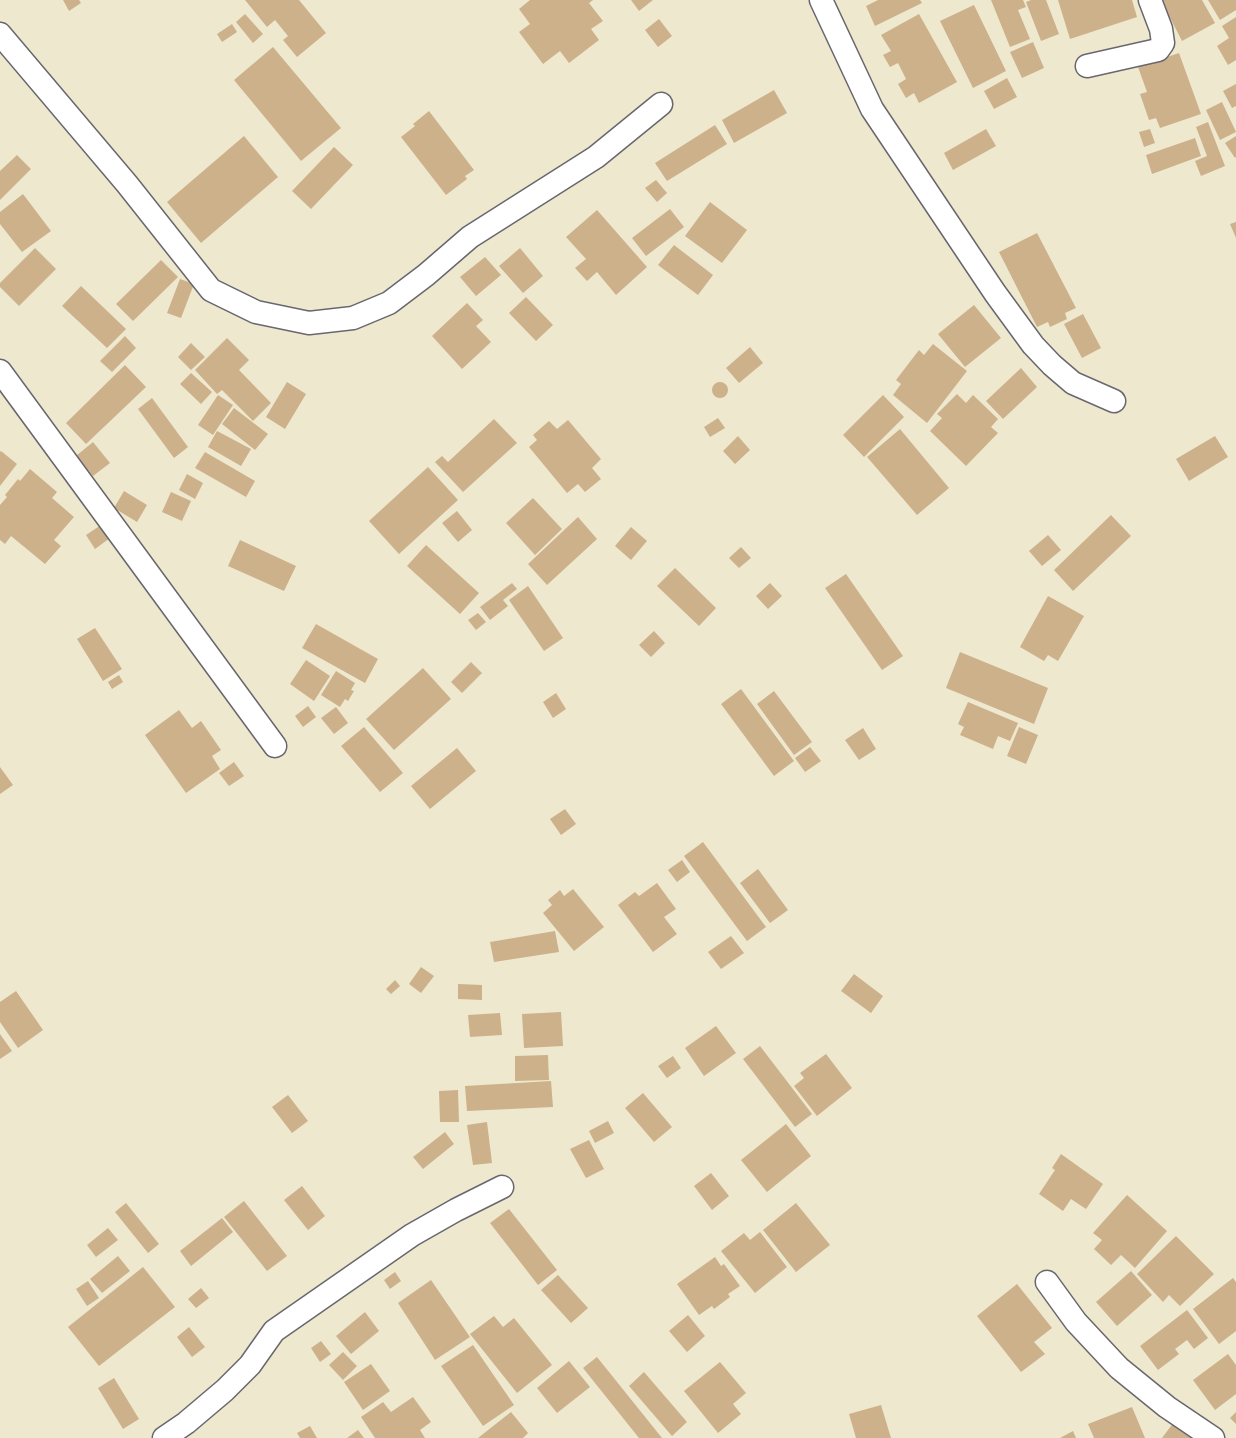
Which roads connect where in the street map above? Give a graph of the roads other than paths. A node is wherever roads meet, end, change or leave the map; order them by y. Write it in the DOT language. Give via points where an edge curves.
graph roads {
  1 [pos="825,0"];
  2 [pos="1150,0"];
  3 [pos="0,34"];
  4 [pos="1088,66"];
  5 [pos="661,104"];
  6 [pos="0,371"];
  7 [pos="1114,400"];
  8 [pos="275,746"];
  9 [pos="502,1187"];
  10 [pos="1047,1282"];
  11 [pos="164,1438"];
  12 [pos="1213,1438"];
  1 -- 7 [label="street" via="872,109 995,293 1052,366 1073,383"];
  2 -- 4 [label="street" via="1164,43 1158,50"];
  3 -- 5 [label="street" via="127,184 211,290 256,312 309,323 353,318 389,302 470,237 596,157"];
  6 -- 8 [label="street"];
  9 -- 11 [label="street" via="412,1235 274,1331 250,1365 225,1390"];
  10 -- 12 [label="street" via="1076,1322 1119,1368 1167,1407"];
}
